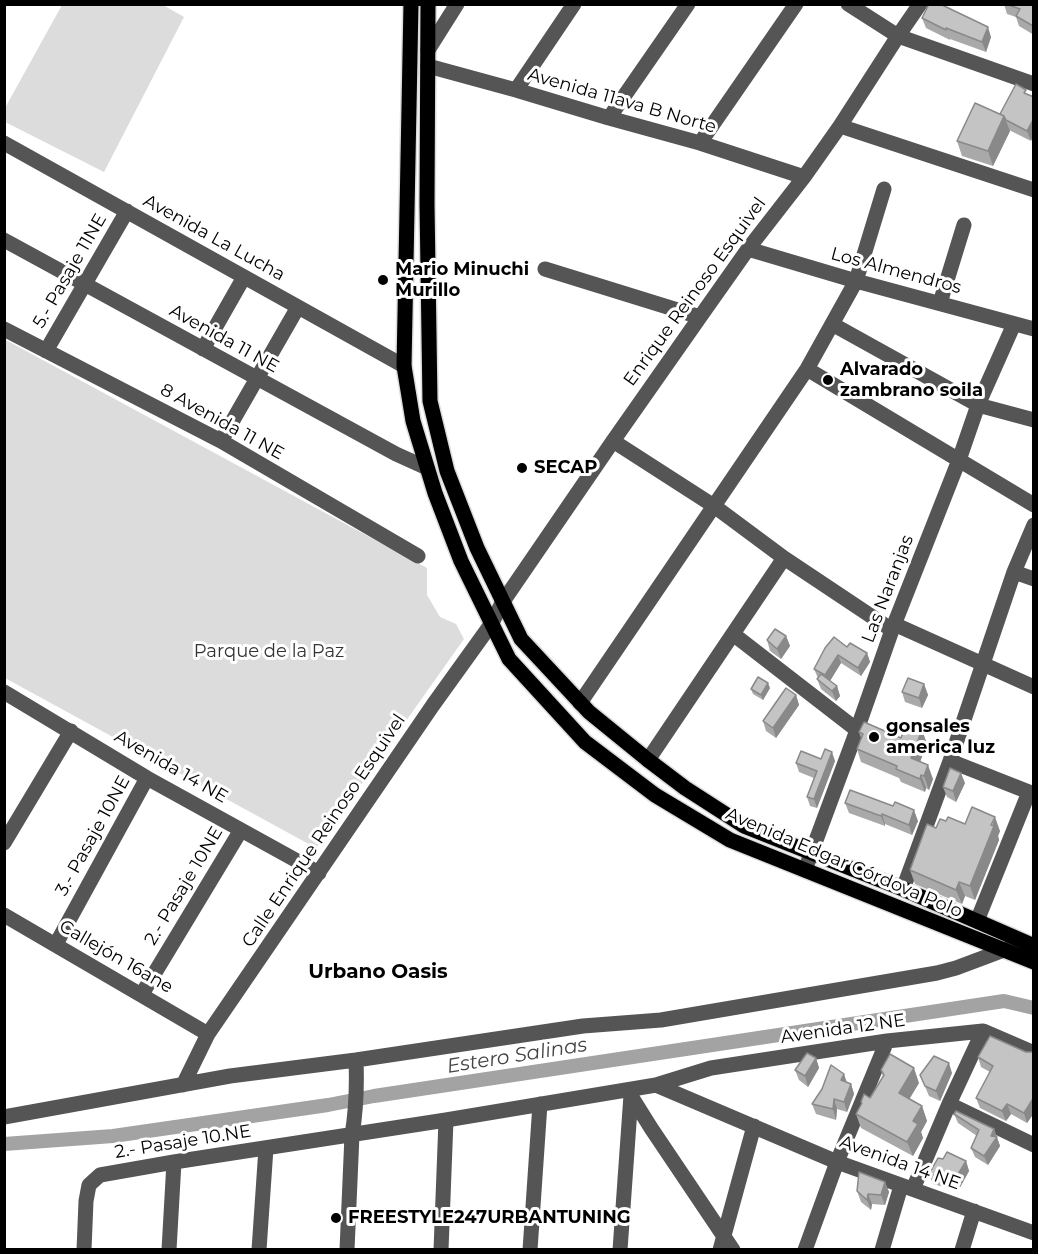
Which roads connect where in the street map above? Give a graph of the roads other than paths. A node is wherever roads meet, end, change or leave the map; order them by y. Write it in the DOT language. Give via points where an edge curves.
graph roads {
  1 [pos="411,4"];
  2 [pos="428,4"];
  3 [pos="457,4"];
  4 [pos="574,4"];
  5 [pos="688,4"];
  6 [pos="796,4"];
  7 [pos="848,4"];
  8 [pos="920,4"];
  9 [pos="898,36"];
  10 [pos="428,50"];
  11 [pos="428,66"];
  12 [pos="1034,84"];
  13 [pos="516,90"];
  14 [pos="609,118"];
  15 [pos="840,126"];
  16 [pos="4,143"];
  17 [pos="700,143"];
  18 [pos="804,177"];
  19 [pos="884,189"];
  20 [pos="1034,189"];
  21 [pos="127,211"];
  22 [pos="964,225"];
  23 [pos="4,240"];
  24 [pos="748,249"];
  25 [pos="545,269"];
  26 [pos="244,277"];
  27 [pos="855,281"];
  28 [pos="84,285"];
  29 [pos="940,303"];
  30 [pos="298,307"];
  31 [pos="700,317"];
  32 [pos="832,324"];
  33 [pos="1014,324"];
  34 [pos="1032,324"];
  35 [pos="4,329"];
  36 [pos="203,349"];
  37 [pos="46,351"];
  38 [pos="404,366"];
  39 [pos="807,369"];
  40 [pos="257,379"];
  41 [pos="978,405"];
  42 [pos="1034,420"];
  43 [pos="221,441"];
  44 [pos="613,441"];
  45 [pos="959,460"];
  46 [pos="427,468"];
  47 [pos="1034,505"];
  48 [pos="714,506"];
  49 [pos="1034,525"];
  50 [pos="418,556"];
  51 [pos="784,558"];
  52 [pos="1014,572"];
  53 [pos="1034,579"];
  54 [pos="502,603"];
  55 [pos="492,622"];
  56 [pos="893,627"];
  57 [pos="734,634"];
  58 [pos="983,664"];
  59 [pos="1034,687"];
  60 [pos="4,692"];
  61 [pos="580,703"];
  62 [pos="857,730"];
  63 [pos="71,731"];
  64 [pos="648,760"];
  65 [pos="950,761"];
  66 [pos="147,778"];
  67 [pos="1031,793"];
  68 [pos="241,830"];
  69 [pos="4,843"];
  70 [pos="812,854"];
  71 [pos="805,870"];
  72 [pos="319,873"];
  73 [pos="903,889"];
  74 [pos="4,915"];
  75 [pos="977,921"];
  76 [pos="56,944"];
  77 [pos="1029,944"];
  78 [pos="1003,951"];
  79 [pos="1034,962"];
  80 [pos="142,994"];
  81 [pos="983,1031"];
  82 [pos="208,1034"];
  83 [pos="887,1041"];
  84 [pos="1034,1053"];
  85 [pos="356,1060"];
  86 [pos="183,1085"];
  87 [pos="656,1085"];
  88 [pos="631,1092"];
  89 [pos="540,1104"];
  90 [pos="949,1104"];
  91 [pos="4,1117"];
  92 [pos="446,1120"];
  93 [pos="754,1126"];
  94 [pos="353,1128"];
  95 [pos="1034,1145"];
  96 [pos="266,1148"];
  97 [pos="174,1162"];
  98 [pos="837,1162"];
  99 [pos="907,1187"];
  100 [pos="974,1212"];
  101 [pos="1034,1233"];
  102 [pos="721,1242"];
  103 [pos="84,1250"];
  104 [pos="169,1250"];
  105 [pos="259,1250"];
  106 [pos="347,1250"];
  107 [pos="441,1250"];
  108 [pos="530,1250"];
  109 [pos="620,1250"];
  110 [pos="733,1250"];
  111 [pos="805,1250"];
  112 [pos="882,1250"];
  113 [pos="962,1250"];
  1 -- 38 [label="main road, Avenida Edgar Córdova Polo"];
  2 -- 10 [label="main road, Avenida Edgar Córdova Polo"];
  3 -- 10 [label="street"];
  4 -- 13 [label="street"];
  5 -- 14 [label="street"];
  6 -- 17 [label="street"];
  7 -- 9 [label="street"];
  8 -- 9 [label="street, Enrique Reinoso Esquivel"];
  9 -- 12 [label="street"];
  9 -- 15 [label="street, Enrique Reinoso Esquivel"];
  10 -- 11 [label="main road, Avenida Edgar Córdova Polo"];
  11 -- 13 [label="street, Avenida 11ava B Norte"];
  11 -- 54 [label="main road, Avenida Edgar Córdova Polo" via="430,401 447,471"];
  13 -- 14 [label="street, Avenida 11ava B Norte"];
  14 -- 17 [label="street, Avenida 11ava B Norte"];
  15 -- 18 [label="street, Enrique Reinoso Esquivel"];
  15 -- 20 [label="street"];
  16 -- 21 [label="street, Avenida La Lucha"];
  17 -- 18 [label="street, Avenida 11ava B Norte"];
  18 -- 24 [label="street, Enrique Reinoso Esquivel"];
  19 -- 27 [label="street"];
  21 -- 26 [label="street, Avenida La Lucha"];
  21 -- 28 [label="street, 5.- Pasaje 11NE"];
  22 -- 29 [label="street"];
  23 -- 28 [label="street, Avenida 11 NE"];
  24 -- 27 [label="street, Los Almendros"];
  24 -- 31 [label="street, Enrique Reinoso Esquivel"];
  25 -- 31 [label="street"];
  26 -- 30 [label="street, Avenida La Lucha"];
  26 -- 36 [label="street"];
  27 -- 29 [label="street, Los Almendros"];
  27 -- 32 [label="street"];
  28 -- 36 [label="street, Avenida 11 NE"];
  28 -- 37 [label="street, 5.- Pasaje 11NE"];
  29 -- 33 [label="street, Los Almendros"];
  30 -- 38 [label="street, Avenida La Lucha"];
  30 -- 40 [label="street"];
  31 -- 44 [label="street, Enrique Reinoso Esquivel"];
  32 -- 39 [label="street"];
  32 -- 41 [label="street"];
  33 -- 34 [label="street, Los Almendros"];
  33 -- 41 [label="street, Las Naranjas"];
  35 -- 37 [label="street, 8 Avenida 11 NE"];
  36 -- 40 [label="street, Avenida 11 NE"];
  37 -- 43 [label="street, 8 Avenida 11 NE"];
  38 -- 46 [label="main road, Avenida Edgar Córdova Polo" via="413,421"];
  39 -- 45 [label="street"];
  39 -- 48 [label="street"];
  40 -- 43 [label="street"];
  40 -- 46 [label="street, Avenida 11 NE"];
  41 -- 42 [label="street"];
  41 -- 45 [label="street, Las Naranjas"];
  43 -- 50 [label="street, 8 Avenida 11 NE"];
  44 -- 48 [label="street"];
  44 -- 54 [label="street, Enrique Reinoso Esquivel"];
  45 -- 47 [label="street"];
  45 -- 56 [label="street, Las Naranjas"];
  46 -- 55 [label="main road, Avenida Edgar Córdova Polo" via="461,561"];
  48 -- 51 [label="street"];
  48 -- 61 [label="street"];
  49 -- 52 [label="street"];
  51 -- 56 [label="street"];
  51 -- 57 [label="street"];
  52 -- 53 [label="street"];
  52 -- 58 [label="street"];
  54 -- 55 [label="street, Calle Enrique Reinoso Esquivel"];
  54 -- 61 [label="main road, Avenida Edgar Córdova Polo" via="521,639"];
  55 -- 71 [label="main road, Avenida Edgar Córdova Polo" via="509,659 585,742 655,795 730,840"];
  55 -- 72 [label="street, Calle Enrique Reinoso Esquivel"];
  56 -- 58 [label="street"];
  56 -- 62 [label="street, Las Naranjas"];
  57 -- 62 [label="street"];
  57 -- 64 [label="street"];
  58 -- 59 [label="street"];
  58 -- 65 [label="street"];
  60 -- 63 [label="street, Avenida 14 NE"];
  61 -- 64 [label="main road, Avenida Edgar Córdova Polo"];
  62 -- 70 [label="street, Las Naranjas"];
  63 -- 66 [label="street, Avenida 14 NE"];
  63 -- 69 [label="street"];
  64 -- 70 [label="main road, Avenida Edgar Córdova Polo" via="744,826"];
  65 -- 67 [label="street"];
  65 -- 73 [label="street"];
  66 -- 68 [label="street, Avenida 14 NE"];
  66 -- 76 [label="street, 3.- Pasaje 10NE"];
  67 -- 75 [label="street"];
  68 -- 72 [label="street, Avenida 14 NE"];
  68 -- 80 [label="street, 2.- Pasaje 10NE"];
  70 -- 71 [label="street, Las Naranjas"];
  70 -- 73 [label="main road, Avenida Edgar Córdova Polo"];
  71 -- 78 [label="main road, Avenida Edgar Córdova Polo"];
  72 -- 82 [label="street, Calle Enrique Reinoso Esquivel"];
  73 -- 75 [label="main road, Avenida Edgar Córdova Polo"];
  74 -- 76 [label="street, Callejón 16ane"];
  75 -- 77 [label="main road, Avenida Edgar Córdova Polo"];
  76 -- 80 [label="street, Callejón 16ane"];
  77 -- 78 [label="street"];
  78 -- 79 [label="main road, Avenida Edgar Córdova Polo"];
  78 -- 85 [label="street" via="937,973 673,1018 583,1026"];
  80 -- 82 [label="street, Callejón 16ane"];
  81 -- 83 [label="street, Avenida 12 NE"];
  81 -- 84 [label="street, Avenida 12 NE"];
  81 -- 90 [label="street"];
  82 -- 86 [label="street, Calle Enrique Reinoso Esquivel"];
  83 -- 87 [label="street, Avenida 12 NE" via="711,1068"];
  83 -- 98 [label="street"];
  85 -- 86 [label="street"];
  85 -- 94 [label="street"];
  86 -- 91 [label="street"];
  87 -- 88 [label="street, Avenida 12 NE"];
  87 -- 93 [label="street, Avenida 14 NE"];
  88 -- 89 [label="street, Avenida 12 NE"];
  88 -- 102 [label="street"];
  88 -- 109 [label="street"];
  89 -- 92 [label="street"];
  89 -- 108 [label="street"];
  90 -- 95 [label="street"];
  90 -- 99 [label="street"];
  92 -- 94 [label="street"];
  92 -- 107 [label="street"];
  93 -- 98 [label="street, Avenida 14 NE"];
  93 -- 102 [label="street"];
  94 -- 96 [label="street, 2.- Pasaje 10.NE"];
  94 -- 106 [label="street"];
  96 -- 97 [label="street, 2.- Pasaje 10.NE"];
  96 -- 105 [label="street"];
  97 -- 103 [label="street, 2.- Pasaje 10.NE" via="100,1175 89,1185"];
  97 -- 104 [label="street"];
  98 -- 99 [label="street, Avenida 14 NE"];
  98 -- 111 [label="street"];
  99 -- 100 [label="street, Avenida 14 NE"];
  99 -- 112 [label="street"];
  100 -- 101 [label="street, Avenida 14 NE"];
  100 -- 113 [label="street"];
  102 -- 110 [label="street"];
}
